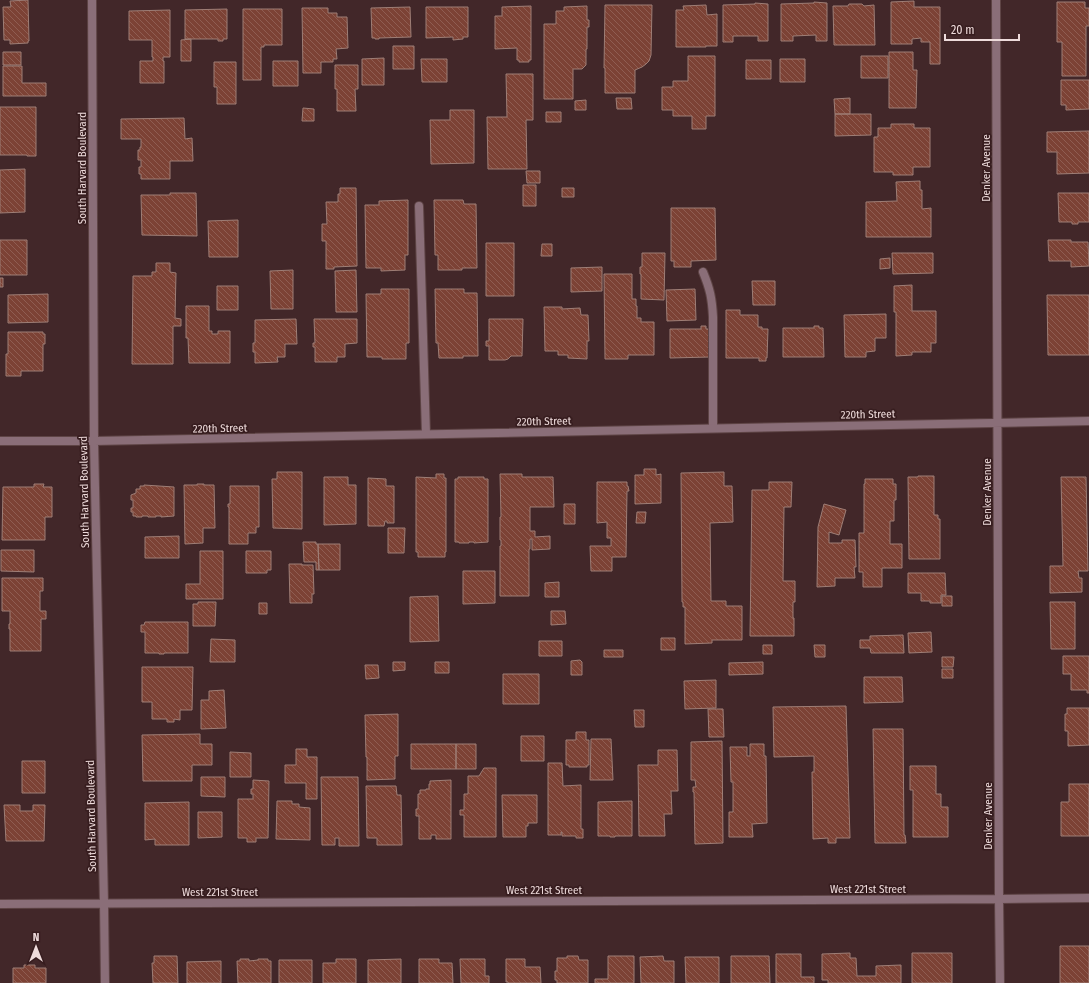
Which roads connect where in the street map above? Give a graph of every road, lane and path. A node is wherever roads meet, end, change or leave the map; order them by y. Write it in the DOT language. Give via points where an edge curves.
graph roads {
  1 [pos="92,0"];
  2 [pos="996,0"];
  3 [pos="419,206"];
  4 [pos="703,272"];
  5 [pos="1089,421"];
  6 [pos="998,422"];
  7 [pos="713,428"];
  8 [pos="426,434"];
  9 [pos="0,441"];
  10 [pos="94,442"];
  11 [pos="1089,898"];
  12 [pos="999,900"];
  13 [pos="104,903"];
  14 [pos="0,904"];
  15 [pos="105,983"];
  16 [pos="1000,983"];
  1 -- 10 [label="street, South Harvard Boulevard"];
  2 -- 6 [label="street, Denker Avenue"];
  3 -- 8 [label="street"];
  4 -- 7 [label="street" via="712,305"];
  5 -- 6 [label="street, 220th Street"];
  6 -- 7 [label="street, 220th Street"];
  6 -- 12 [label="street, Denker Avenue"];
  7 -- 8 [label="street, 220th Street"];
  8 -- 10 [label="street, 220th Street"];
  9 -- 10 [label="street, 220th Street"];
  10 -- 13 [label="street, South Harvard Boulevard"];
  11 -- 12 [label="street, West 221st Street"];
  12 -- 13 [label="street, West 221st Street"];
  12 -- 16 [label="street, Denker Avenue"];
  13 -- 14 [label="street, West 221st Street"];
  13 -- 15 [label="street, South Harvard Boulevard"];
}
